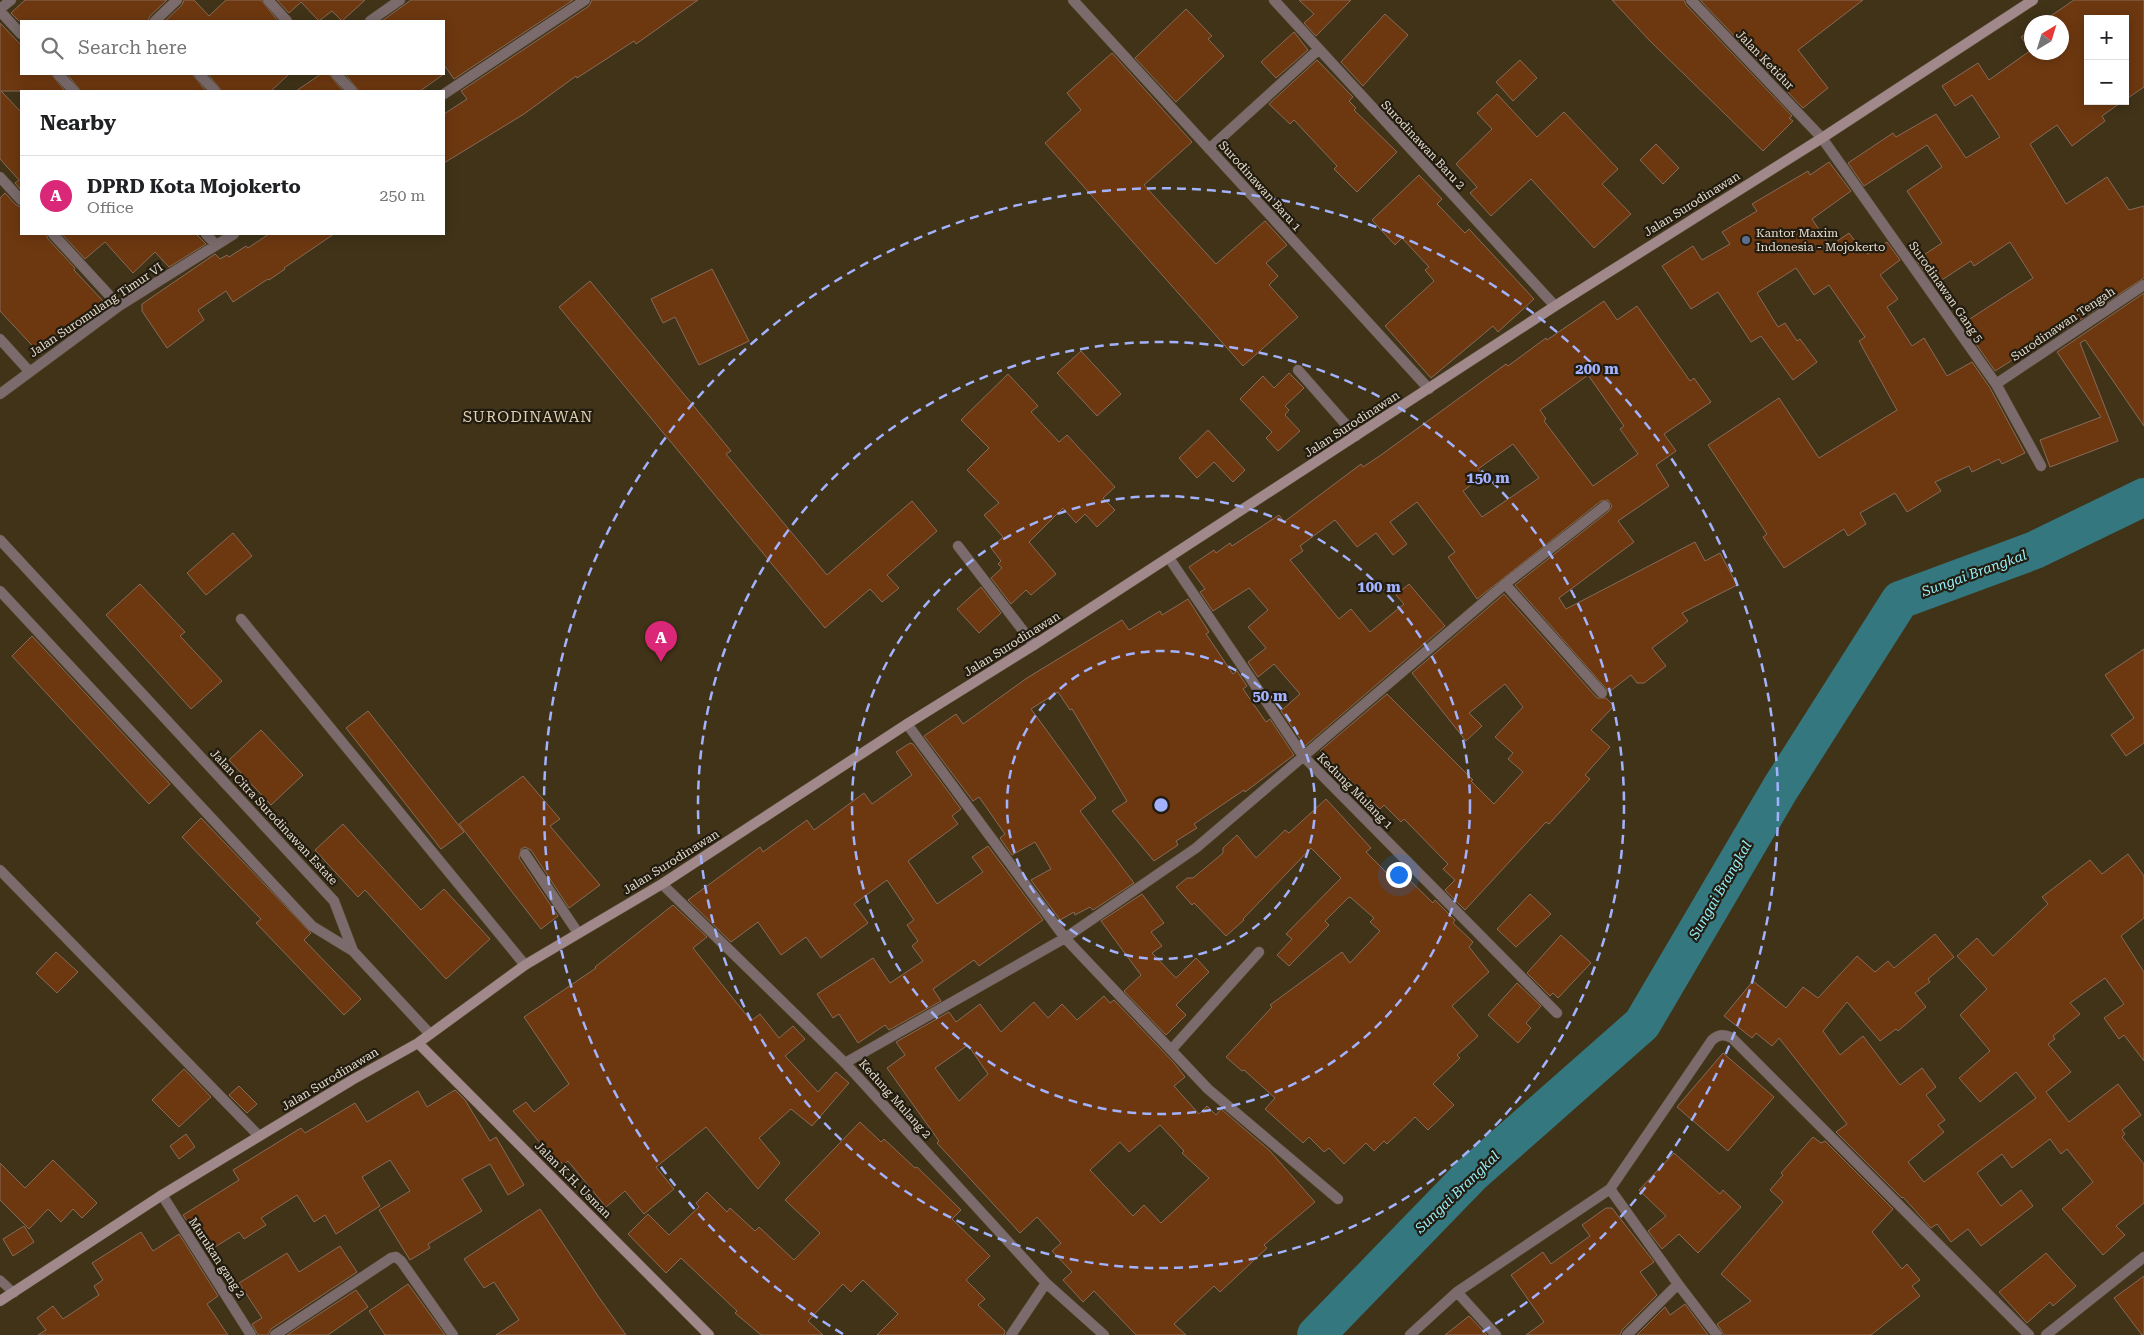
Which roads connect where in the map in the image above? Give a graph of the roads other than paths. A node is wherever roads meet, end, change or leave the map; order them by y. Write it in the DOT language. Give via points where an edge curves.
graph roads {
  1 [pos="11,0"];
  2 [pos="177,0"];
  3 [pos="268,0"];
  4 [pos="400,0"];
  5 [pos="585,0"];
  6 [pos="1073,0"];
  7 [pos="1274,0"];
  8 [pos="1691,0"];
  9 [pos="2033,0"];
  10 [pos="0,10"];
  11 [pos="156,20"];
  12 [pos="286,20"];
  13 [pos="371,20"];
  14 [pos="20,33"];
  15 [pos="1318,49"];
  16 [pos="59,75"];
  17 [pos="200,75"];
  18 [pos="337,75"];
  19 [pos="73,90"];
  20 [pos="215,90"];
  21 [pos="351,90"];
  22 [pos="445,93"];
  23 [pos="1822,138"];
  24 [pos="1208,149"];
  25 [pos="0,177"];
  26 [pos="20,199"];
  27 [pos="54,235"];
  28 [pos="207,235"];
  29 [pos="232,235"];
  30 [pos="216,245"];
  31 [pos="2144,285"];
  32 [pos="119,306"];
  33 [pos="1555,306"];
  34 [pos="0,339"];
  35 [pos="1298,370"];
  36 [pos="29,371"];
  37 [pos="1996,384"];
  38 [pos="1429,389"];
  39 [pos="0,394"];
  40 [pos="1356,436"];
  41 [pos="2041,466"];
  42 [pos="1605,506"];
  43 [pos="0,540"];
  44 [pos="958,546"];
  45 [pos="1169,558"];
  46 [pos="1505,584"];
  47 [pos="0,591"];
  48 [pos="241,619"];
  49 [pos="1034,645"];
  50 [pos="1602,693"];
  51 [pos="907,724"];
  52 [pos="1303,756"];
  53 [pos="525,854"];
  54 [pos="0,870"];
  55 [pos="662,884"];
  56 [pos="578,933"];
  57 [pos="1066,938"];
  58 [pos="352,950"];
  59 [pos="1258,952"];
  60 [pos="525,966"];
  61 [pos="1557,1014"];
  62 [pos="430,1034"];
  63 [pos="418,1043"];
  64 [pos="1171,1050"];
  65 [pos="845,1063"];
  66 [pos="259,1136"];
  67 [pos="1610,1189"];
  68 [pos="162,1196"];
  69 [pos="1338,1200"];
  70 [pos="2144,1257"];
  71 [pos="0,1280"];
  72 [pos="1046,1283"];
  73 [pos="1678,1284"];
  74 [pos="1457,1292"];
  75 [pos="14,1293"];
  76 [pos="0,1301"];
  77 [pos="251,1335"];
  78 [pos="275,1335"];
  79 [pos="454,1335"];
  80 [pos="709,1335"];
  81 [pos="1011,1335"];
  82 [pos="1104,1335"];
  83 [pos="1410,1335"];
  84 [pos="1496,1335"];
  85 [pos="1627,1335"];
  86 [pos="1717,1335"];
  87 [pos="2028,1335"];
  88 [pos="2046,1335"];
  1 -- 10 [label="street"];
  2 -- 11 [label="street"];
  3 -- 12 [label="street"];
  4 -- 13 [label="street"];
  5 -- 22 [label="street"];
  6 -- 24 [label="street, Surodinawan Baru 1"];
  7 -- 15 [label="street, Surodinawan Baru 2"];
  8 -- 23 [label="street, Jalan Ketidur"];
  9 -- 23 [label="main road, Jalan Surodinawan"];
  10 -- 14 [label="street"];
  15 -- 24 [label="street"];
  15 -- 33 [label="street, Surodinawan Baru 2"];
  16 -- 19 [label="street"];
  17 -- 20 [label="street"];
  18 -- 21 [label="street"];
  23 -- 33 [label="main road, Jalan Surodinawan"];
  23 -- 37 [label="street, Surodinawan Gang 5"];
  24 -- 38 [label="street, Surodinawan Baru 1"];
  25 -- 26 [label="street"];
  27 -- 32 [label="street"];
  28 -- 30 [label="street"];
  29 -- 30 [label="street, Jalan Suromulang Timur VI"];
  30 -- 32 [label="street, Jalan Suromulang Timur VI"];
  31 -- 37 [label="street, Surodinawan Tengah"];
  32 -- 36 [label="street, Jalan Suromulang Timur VI"];
  33 -- 38 [label="main road, Jalan Surodinawan"];
  34 -- 36 [label="street"];
  35 -- 40 [label="street"];
  36 -- 39 [label="street, Jalan Suromulang Timur VI"];
  37 -- 41 [label="street, Surodinawan Gang 5"];
  38 -- 40 [label="main road, Jalan Surodinawan"];
  40 -- 45 [label="main road, Jalan Surodinawan"];
  42 -- 46 [label="street"];
  43 -- 58 [label="street, Jalan Citra Surodinawan Estate" via="334,901"];
  44 -- 49 [label="street"];
  45 -- 49 [label="main road, Jalan Surodinawan"];
  45 -- 52 [label="street, Kedung Mulang 1"];
  46 -- 50 [label="street"];
  46 -- 52 [label="street"];
  47 -- 58 [label="street" via="312,926"];
  48 -- 60 [label="street"];
  49 -- 51 [label="main road, Jalan Surodinawan"];
  51 -- 55 [label="main road, Jalan Surodinawan"];
  51 -- 57 [label="street"];
  52 -- 57 [label="street" via="1196,848"];
  52 -- 61 [label="street, Kedung Mulang 1"];
  53 -- 56 [label="street"];
  54 -- 66 [label="street"];
  55 -- 56 [label="main road, Jalan Surodinawan"];
  55 -- 65 [label="street, Kedung Mulang 2"];
  56 -- 60 [label="main road, Jalan Surodinawan"];
  57 -- 64 [label="street"];
  57 -- 65 [label="street"];
  58 -- 62 [label="street"];
  59 -- 64 [label="street"];
  60 -- 62 [label="main road, Jalan Surodinawan"];
  62 -- 63 [label="main road, Jalan Surodinawan"];
  63 -- 66 [label="main road, Jalan Surodinawan"];
  63 -- 80 [label="main road, Jalan K.H. Usman"];
  64 -- 69 [label="street" via="1208,1089"];
  65 -- 72 [label="street, Kedung Mulang 2"];
  66 -- 68 [label="main road, Jalan Surodinawan"];
  67 -- 73 [label="street"];
  67 -- 74 [label="street"];
  67 -- 87 [label="street" via="1712,1040 1718,1035 1726,1035"];
  68 -- 75 [label="main road, Jalan Surodinawan"];
  68 -- 77 [label="street, Murukan gang 2"];
  70 -- 88 [label="street"];
  71 -- 75 [label="lane"];
  72 -- 81 [label="street"];
  72 -- 82 [label="street, Kedung Mulang 2"];
  73 -- 85 [label="street"];
  73 -- 86 [label="street"];
  74 -- 83 [label="street"];
  74 -- 84 [label="street"];
  75 -- 76 [label="main road, Jalan Surodinawan"];
  78 -- 79 [label="street" via="396,1257"];
}
